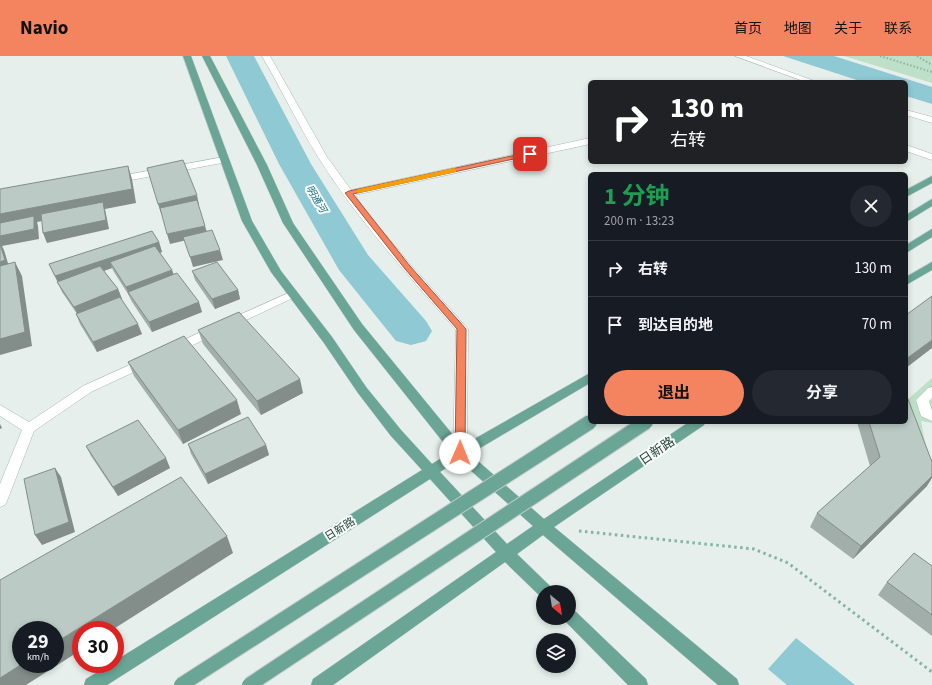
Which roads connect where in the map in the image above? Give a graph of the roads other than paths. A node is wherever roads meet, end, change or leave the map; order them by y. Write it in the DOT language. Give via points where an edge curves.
graph roads {
  1 [pos="187,56"];
  2 [pos="206,56"];
  3 [pos="266,56"];
  4 [pos="739,56"];
  5 [pos="807,80"];
  6 [pos="908,113"];
  7 [pos="932,120"];
  8 [pos="588,141"];
  9 [pos="908,149"];
  10 [pos="932,157"];
  11 [pos="224,160"];
  12 [pos="932,179"];
  13 [pos="102,182"];
  14 [pos="349,193"];
  15 [pos="908,193"];
  16 [pos="932,202"];
  17 [pos="908,218"];
  18 [pos="932,232"];
  19 [pos="908,249"];
  20 [pos="932,265"];
  21 [pos="908,281"];
  22 [pos="293,294"];
  23 [pos="588,378"];
  24 [pos="932,391"];
  25 [pos="0,410"];
  26 [pos="929,414"];
  27 [pos="588,423"];
  28 [pos="643,424"];
  29 [pos="696,424"];
  30 [pos="932,427"];
  31 [pos="29,428"];
  32 [pos="460,453"];
  33 [pos="430,471"];
  34 [pos="0,502"];
  35 [pos="543,527"];
  36 [pos="507,554"];
  37 [pos="539,585"];
  38 [pos="576,622"];
  39 [pos="92,685"];
  40 [pos="181,685"];
  41 [pos="249,685"];
  42 [pos="319,685"];
  43 [pos="640,685"];
  44 [pos="731,685"];
  1 -- 11 [label="main road"];
  2 -- 32 [label="main road" via="288,223 358,327"];
  3 -- 14 [label="street" via="323,157"];
  4 -- 5 [label="street"];
  6 -- 7 [label="street"];
  8 -- 14 [label="street"];
  9 -- 10 [label="street"];
  11 -- 13 [label="street"];
  11 -- 22 [label="main road" via="247,221 276,272"];
  12 -- 15 [label="main road"];
  14 -- 32 [label="street" via="407,268 462,329"];
  16 -- 17 [label="main road"];
  18 -- 19 [label="main road"];
  20 -- 21 [label="main road"];
  22 -- 31 [label="street" via="87,389"];
  22 -- 33 [label="main road" via="362,390"];
  23 -- 32 [label="main road, 日新路"];
  24 -- 26 [label="street" via="922,400"];
  25 -- 31 [label="street"];
  26 -- 30 [label="street"];
  27 -- 40 [label="main road, bridge"];
  28 -- 41 [label="main road, bridge"];
  29 -- 35 [label="main road, 日新路"];
  31 -- 34 [label="street"];
  32 -- 33 [label="main road, 日新路"];
  32 -- 35 [label="main road"];
  33 -- 36 [label="main road"];
  33 -- 39 [label="main road, 日新路"];
  35 -- 36 [label="main road, 日新路"];
  35 -- 44 [label="main road"];
  36 -- 37 [label="main road"];
  36 -- 42 [label="main road, 日新路"];
  38 -- 43 [label="main road"];
}
